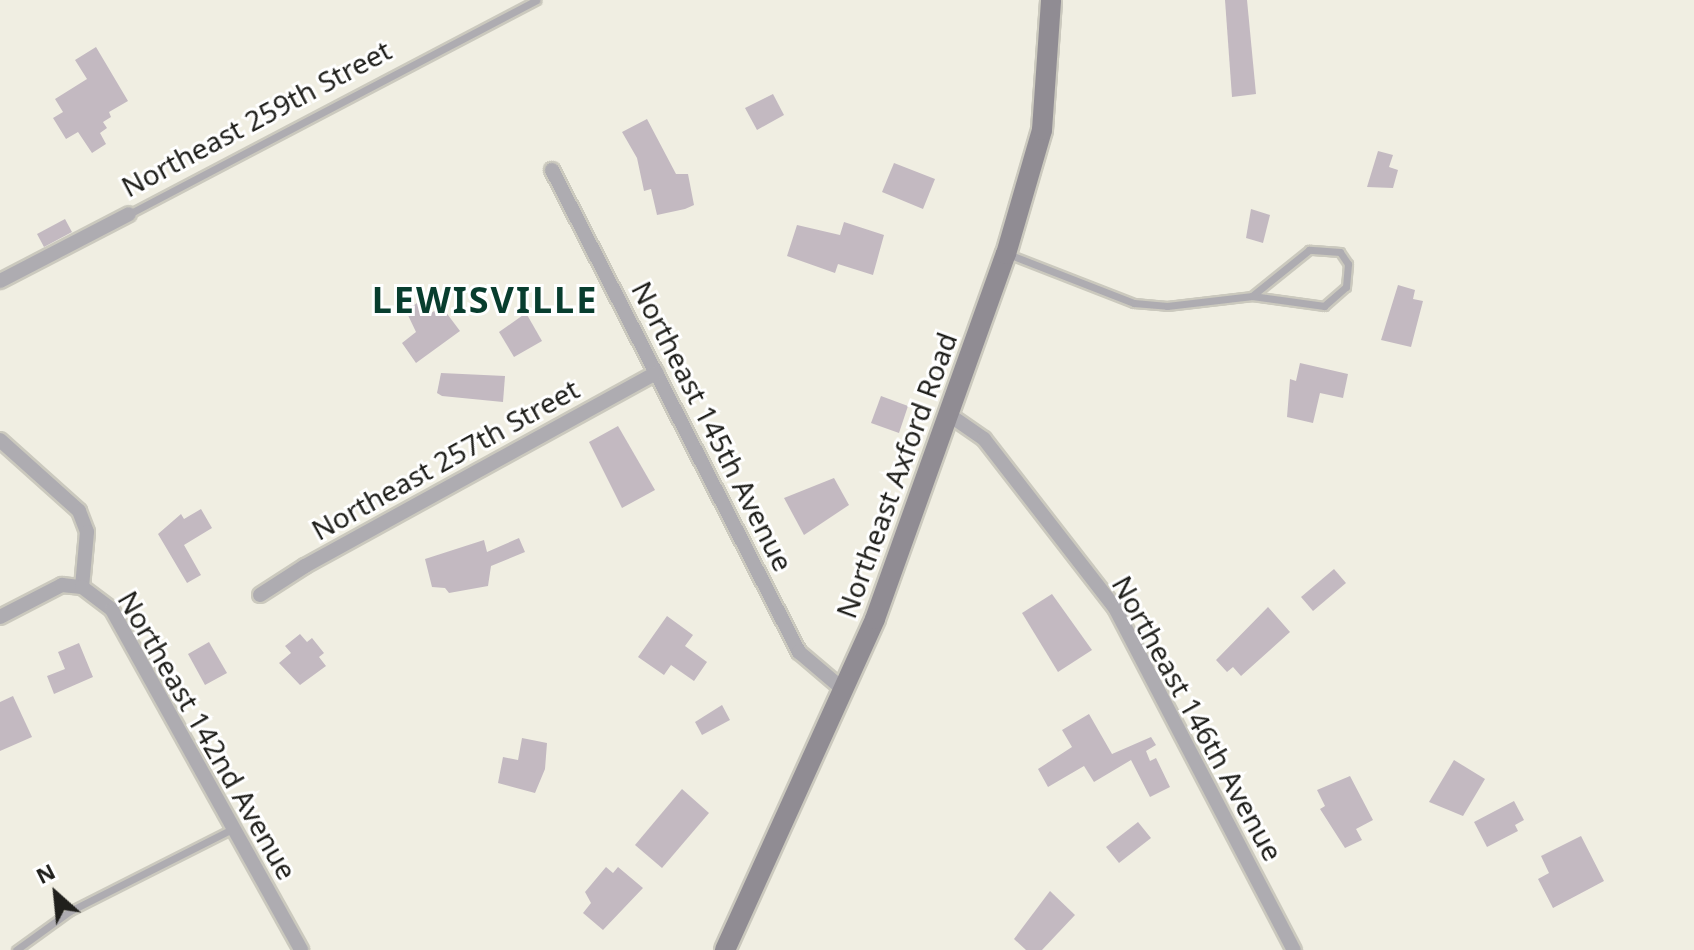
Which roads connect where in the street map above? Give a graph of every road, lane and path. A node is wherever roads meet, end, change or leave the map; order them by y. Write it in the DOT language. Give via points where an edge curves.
graph roads {
  1 [pos="536,0"];
  2 [pos="1051,0"];
  3 [pos="552,170"];
  4 [pos="129,214"];
  5 [pos="1006,254"];
  6 [pos="0,281"];
  7 [pos="1252,296"];
  8 [pos="656,373"];
  9 [pos="948,414"];
  10 [pos="0,440"];
  11 [pos="82,587"];
  12 [pos="260,595"];
  13 [pos="0,617"];
  14 [pos="845,691"];
  15 [pos="234,828"];
  16 [pos="16,950"];
  17 [pos="301,950"];
  18 [pos="725,950"];
  19 [pos="1294,950"];
  1 -- 4 [label="lane, Northeast 259th Street"];
  2 -- 5 [label="main road, Northeast Axford Road" via="1042,130"];
  3 -- 8 [label="street, Northeast 145th Avenue"];
  4 -- 6 [label="street, Northeast 259th Street"];
  5 -- 7 [label="lane" via="1134,303 1167,306"];
  5 -- 9 [label="main road, Northeast Axford Road"];
  7 -- 7 [label="lane" via="1324,306 1346,287 1348,264 1340,252 1309,250"];
  8 -- 12 [label="street, Northeast 257th Street"];
  8 -- 14 [label="street, Northeast 145th Avenue" via="799,652"];
  9 -- 14 [label="main road, Northeast Axford Road"];
  9 -- 19 [label="street, Northeast 146th Avenue" via="984,439 1115,608"];
  10 -- 11 [label="street, Northeast 142nd Avenue" via="79,511 87,532"];
  11 -- 13 [label="street" via="62,585"];
  11 -- 15 [label="street, Northeast 142nd Avenue" via="112,610"];
  14 -- 18 [label="main road, Northeast Axford Road"];
  15 -- 16 [label="lane" via="70,911"];
  15 -- 17 [label="street, Northeast 142nd Avenue"];
}
